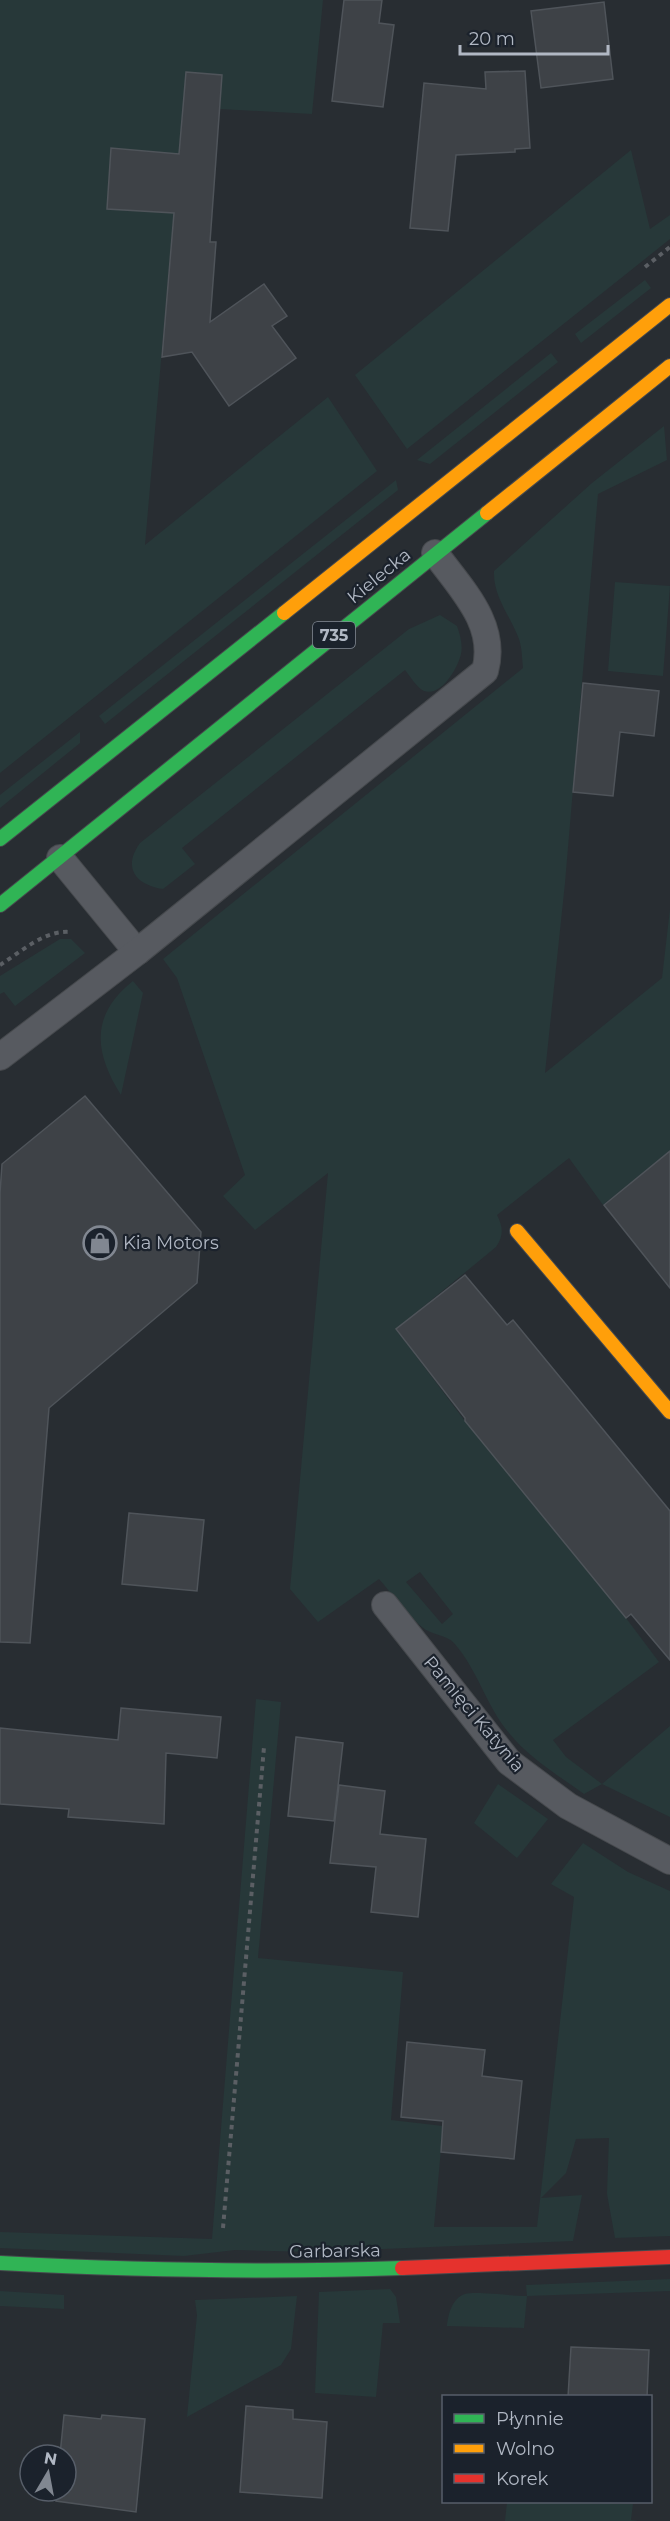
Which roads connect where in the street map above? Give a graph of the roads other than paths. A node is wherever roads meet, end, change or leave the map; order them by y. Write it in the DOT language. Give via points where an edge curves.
graph roads {
  1 [pos="670,305"];
  2 [pos="670,366"];
  3 [pos="435,553"];
  4 [pos="0,839"];
  5 [pos="60,858"];
  6 [pos="0,905"];
  7 [pos="136,952"];
  8 [pos="0,1057"];
  9 [pos="517,1231"];
  10 [pos="670,1412"];
  11 [pos="385,1605"];
  12 [pos="670,1861"];
  13 [pos="670,2257"];
  14 [pos="0,2263"];
  1 -- 4 [label="main road, Kielecka / 735"];
  2 -- 3 [label="main road, Kielecka / 735"];
  3 -- 5 [label="main road, Kielecka / 735"];
  3 -- 7 [label="lane" via="484,622 489,659 485,671"];
  5 -- 6 [label="main road, Kielecka / 735"];
  5 -- 7 [label="lane"];
  7 -- 8 [label="lane"];
  9 -- 10 [label="main road"];
  11 -- 12 [label="lane, Pamięci Katynia" via="509,1762 568,1806"];
  13 -- 14 [label="main road, Garbarska" via="317,2271 135,2270"];
}
